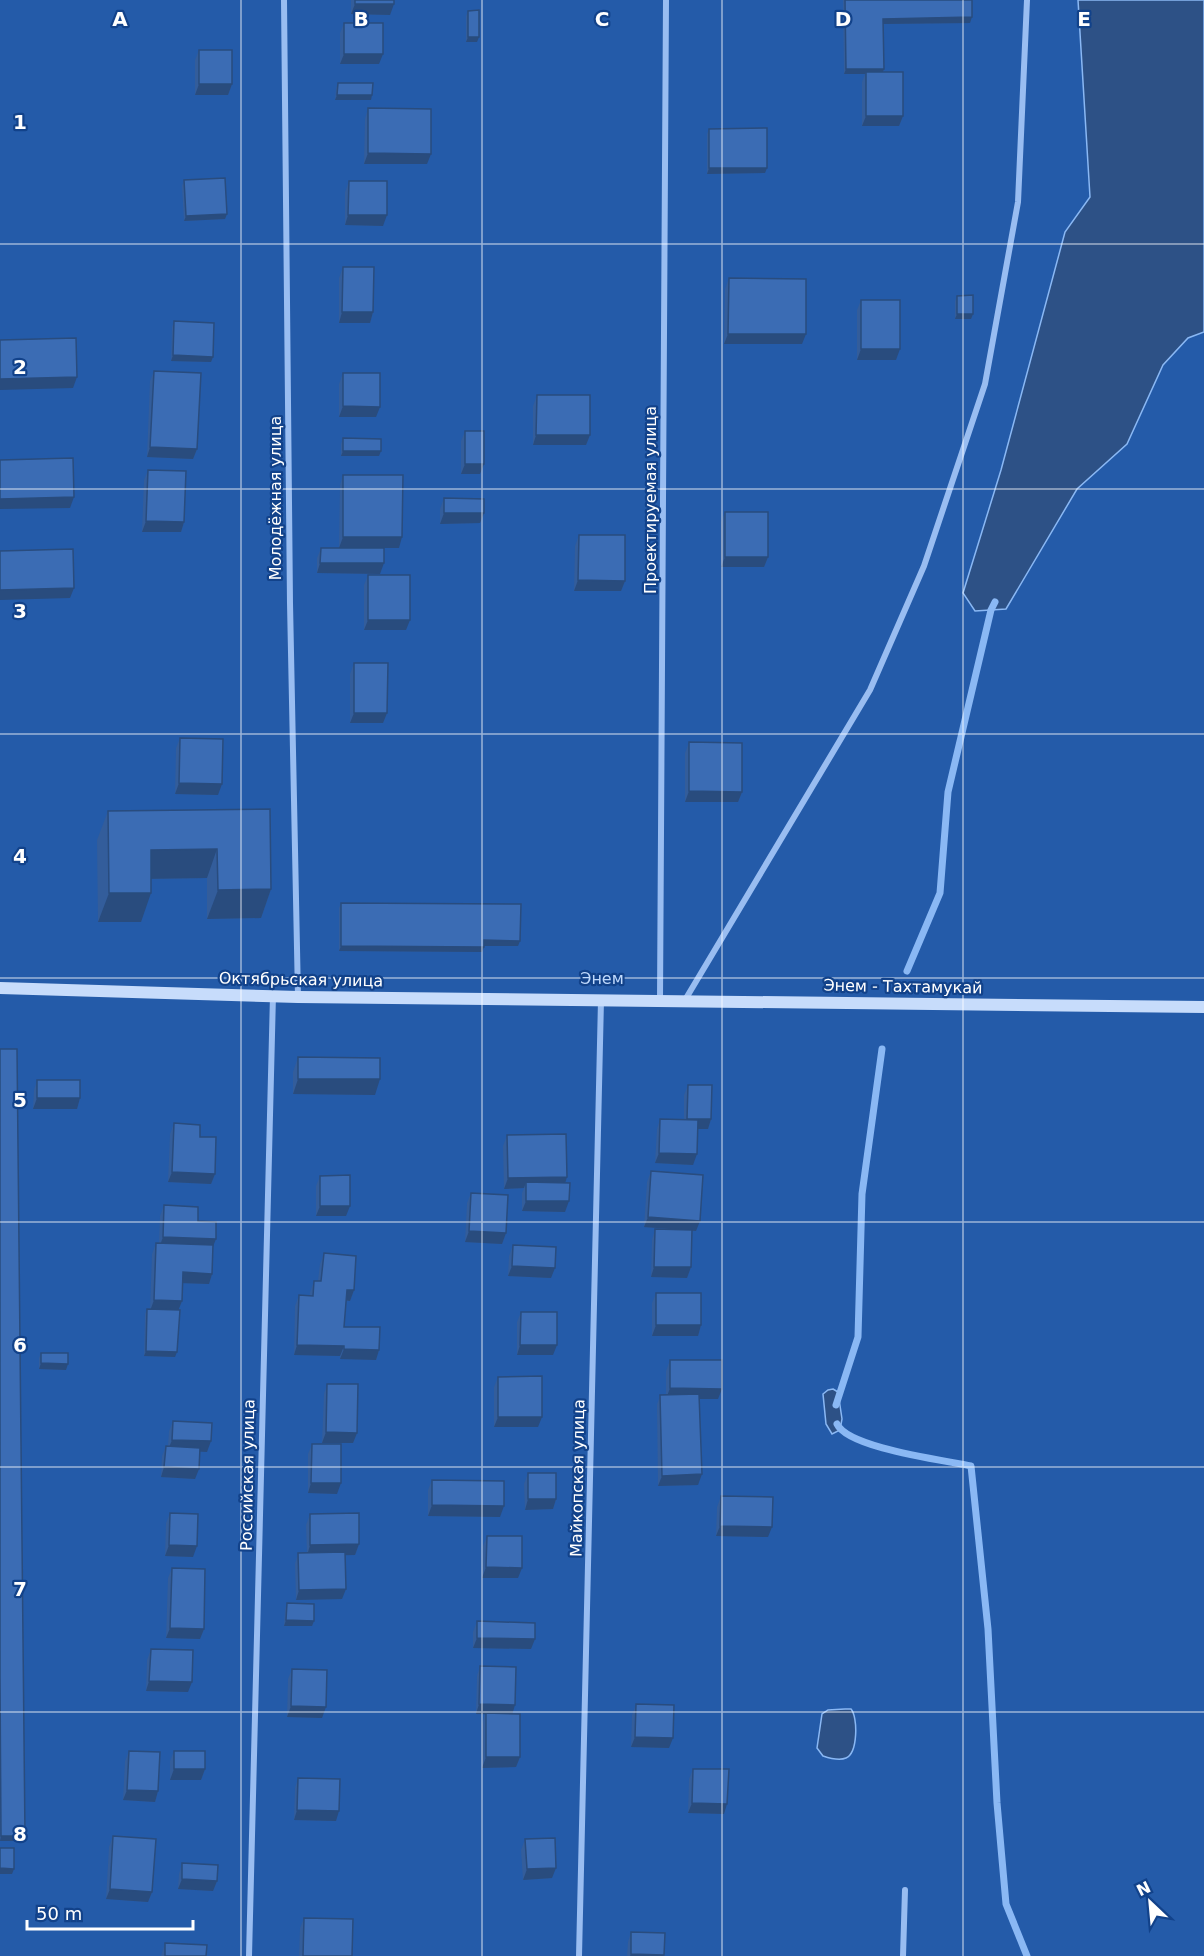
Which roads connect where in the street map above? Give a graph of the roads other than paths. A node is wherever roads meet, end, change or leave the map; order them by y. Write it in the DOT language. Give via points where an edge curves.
graph roads {
  1 [pos="284,0"];
  2 [pos="666,0"];
  3 [pos="1027,0"];
  4 [pos="0,988"];
  5 [pos="273,995"];
  6 [pos="298,997"];
  7 [pos="601,1000"];
  8 [pos="660,1000"];
  9 [pos="685,1000"];
  10 [pos="1204,1007"];
  11 [pos="905,1890"];
  12 [pos="249,1956"];
  13 [pos="579,1956"];
  14 [pos="903,1956"];
  1 -- 6 [label="street, Молодёжная улица"];
  2 -- 8 [label="street, Проектируемая улица"];
  3 -- 9 [label="street" via="1018,202 985,384 924,566 870,690"];
  4 -- 5 [label="main road, Октябрьская улица"];
  5 -- 6 [label="main road, Октябрьская улица"];
  5 -- 12 [label="street, Российская улица"];
  6 -- 7 [label="main road, Октябрьская улица"];
  7 -- 8 [label="main road, Энем - Тахтамукай"];
  7 -- 13 [label="street, Майкопская улица"];
  8 -- 9 [label="main road, Энем - Тахтамукай"];
  9 -- 10 [label="main road, Энем - Тахтамукай"];
  11 -- 14 [label="street"];
}
